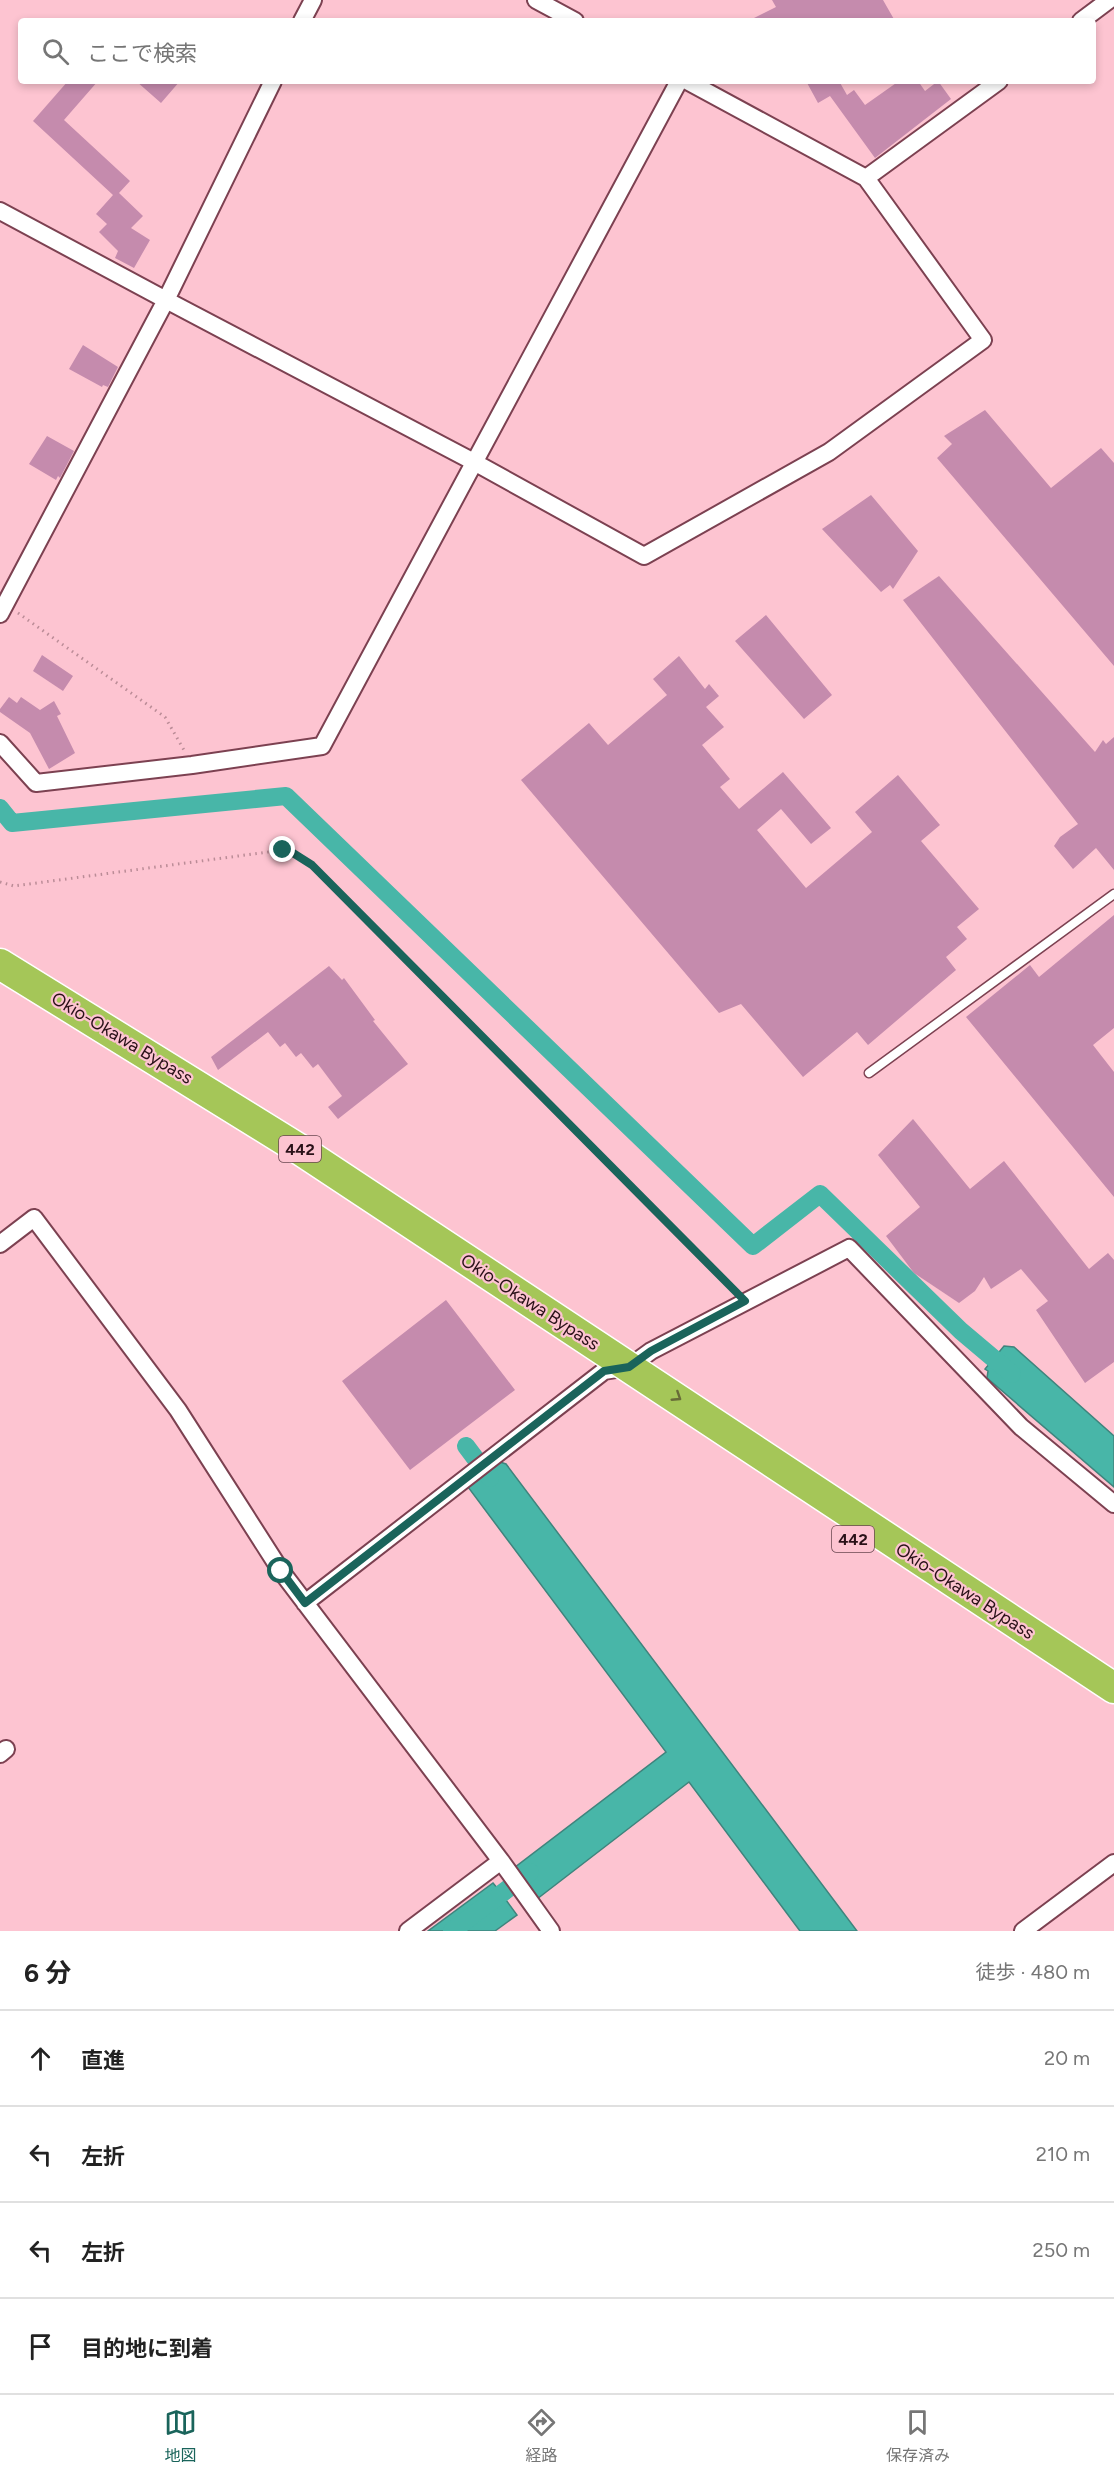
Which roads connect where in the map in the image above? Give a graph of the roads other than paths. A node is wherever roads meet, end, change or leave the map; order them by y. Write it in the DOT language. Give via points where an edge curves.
graph roads {
  1 [pos="313,0"];
  2 [pos="536,0"];
  3 [pos="1109,0"];
  4 [pos="304,18"];
  5 [pos="569,18"];
  6 [pos="1085,18"];
  7 [pos="272,84"];
  8 [pos="677,84"];
  9 [pos="693,84"];
  10 [pos="995,84"];
  11 [pos="866,178"];
  12 [pos="0,211"];
  13 [pos="166,300"];
  14 [pos="474,462"];
  15 [pos="3,609"];
  16 [pos="0,743"];
  17 [pos="1114,894"];
  18 [pos="0,964"];
  19 [pos="0,989"];
  20 [pos="869,1073"];
  21 [pos="0,1244"];
  22 [pos="602,1359"];
  23 [pos="1114,1504"];
  24 [pos="305,1603"];
  25 [pos="1114,1688"];
  26 [pos="1114,1710"];
  27 [pos="501,1861"];
  28 [pos="1114,1863"];
  29 [pos="408,1931"];
  30 [pos="551,1931"];
  31 [pos="1023,1931"];
  1 -- 4 [label="street"];
  2 -- 5 [label="street"];
  3 -- 6 [label="street"];
  7 -- 13 [label="street"];
  8 -- 14 [label="street"];
  9 -- 11 [label="street"];
  10 -- 11 [label="street"];
  11 -- 14 [label="street" via="983,340 838,446 644,556"];
  12 -- 13 [label="street"];
  13 -- 14 [label="street"];
  13 -- 15 [label="street"];
  14 -- 16 [label="street" via="322,746 36,783"];
  17 -- 20 [label="lane"];
  18 -- 22 [label="highway, Okio-Okawa Bypass / 442" via="299,1149"];
  19 -- 22 [label="highway, Okio-Okawa Bypass / 442" via="236,1130"];
  21 -- 24 [label="street" via="34,1218 178,1410"];
  22 -- 23 [label="street" via="651,1351 849,1248 1021,1427"];
  22 -- 24 [label="street"];
  22 -- 25 [label="highway, Okio-Okawa Bypass / 442, one-way"];
  22 -- 26 [label="highway, Okio-Okawa Bypass / 442" via="672,1419"];
  24 -- 27 [label="street"];
  27 -- 29 [label="street"];
  27 -- 30 [label="street"];
  28 -- 31 [label="street"];
}
